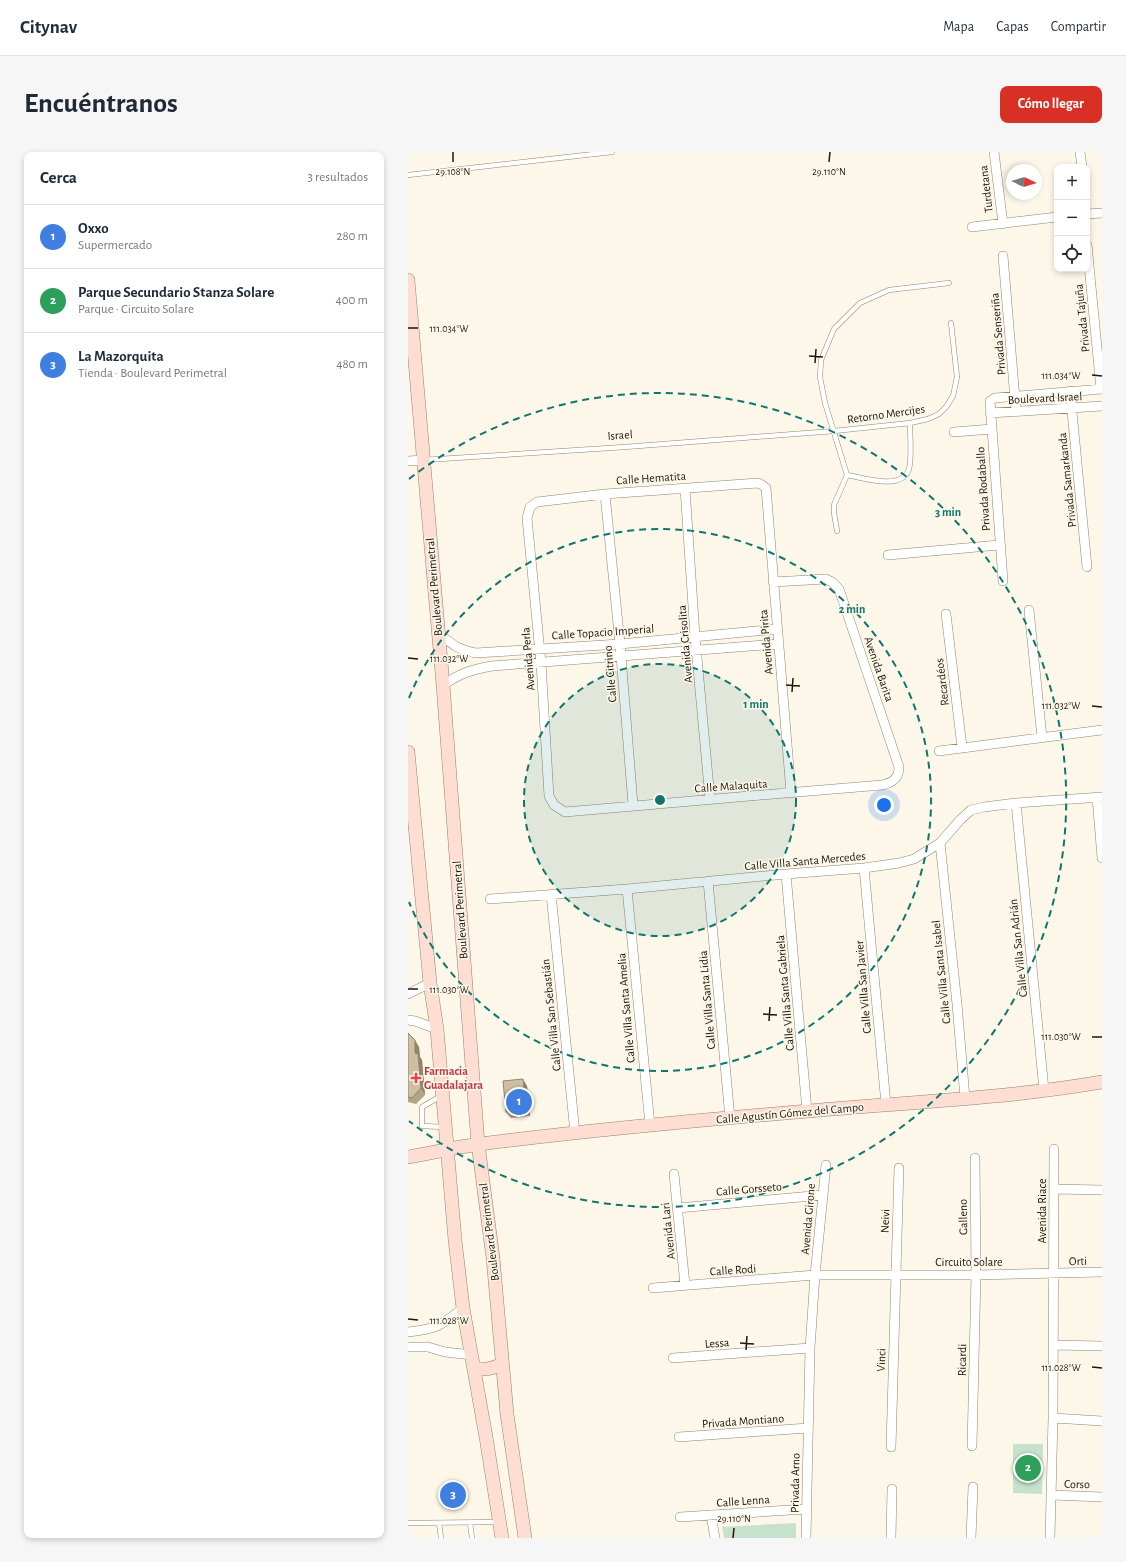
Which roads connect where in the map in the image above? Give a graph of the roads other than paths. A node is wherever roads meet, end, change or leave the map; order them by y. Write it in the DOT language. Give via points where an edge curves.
graph roads {
  1 [pos="612,152"];
  2 [pos="994,152"];
  3 [pos="1080,152"];
  4 [pos="1082,164"];
  5 [pos="408,176"];
  6 [pos="1102,213"];
  7 [pos="1090,214"];
  8 [pos="1054,218"];
  9 [pos="1003,224"];
  10 [pos="972,226"];
  11 [pos="1003,256"];
  12 [pos="1090,272"];
  13 [pos="408,280"];
  14 [pos="949,283"];
  15 [pos="951,323"];
  16 [pos="1102,389"];
  17 [pos="1070,391"];
  18 [pos="1015,396"];
  19 [pos="995,398"];
  20 [pos="1102,406"];
  21 [pos="1072,408"];
  22 [pos="1016,411"];
  23 [pos="990,413"];
  24 [pos="910,422"];
  25 [pos="992,429"];
  26 [pos="834,431"];
  27 [pos="954,432"];
  28 [pos="423,460"];
  29 [pos="408,461"];
  30 [pos="848,475"];
  31 [pos="685,488"];
  32 [pos="766,488"];
  33 [pos="605,494"];
  34 [pos="537,502"];
  35 [pos="837,532"];
  36 [pos="999,545"];
  37 [pos="888,556"];
  38 [pos="1087,567"];
  39 [pos="1003,581"];
  40 [pos="773,582"];
  41 [pos="1029,610"];
  42 [pos="946,614"];
  43 [pos="777,629"];
  44 [pos="438,633"];
  45 [pos="695,636"];
  46 [pos="620,644"];
  47 [pos="778,644"];
  48 [pos="539,648"];
  49 [pos="697,650"];
  50 [pos="502,651"];
  51 [pos="476,654"];
  52 [pos="621,656"];
  53 [pos="541,663"];
  54 [pos="503,666"];
  55 [pos="477,669"];
  56 [pos="443,685"];
  57 [pos="1102,730"];
  58 [pos="1042,738"];
  59 [pos="962,747"];
  60 [pos="939,751"];
  61 [pos="408,752"];
  62 [pos="897,778"];
  63 [pos="791,793"];
  64 [pos="1100,797"];
  65 [pos="710,799"];
  66 [pos="1016,803"];
  67 [pos="633,805"];
  68 [pos="566,812"];
  69 [pos="940,843"];
  70 [pos="1102,858"];
  71 [pos="864,868"];
  72 [pos="786,874"];
  73 [pos="708,881"];
  74 [pos="627,889"];
  75 [pos="551,894"];
  76 [pos="490,899"];
  77 [pos="430,983"];
  78 [pos="408,994"];
  79 [pos="408,1020"];
  80 [pos="437,1030"];
  81 [pos="1102,1082"];
  82 [pos="1044,1090"];
  83 [pos="442,1096"];
  84 [pos="965,1098"];
  85 [pos="886,1104"];
  86 [pos="807,1111"];
  87 [pos="730,1118"];
  88 [pos="650,1125"];
  89 [pos="445,1127"];
  90 [pos="575,1133"];
  91 [pos="478,1144"];
  92 [pos="1054,1149"];
  93 [pos="447,1150"];
  94 [pos="408,1157"];
  95 [pos="974,1158"];
  96 [pos="826,1165"];
  97 [pos="899,1168"];
  98 [pos="674,1174"];
  99 [pos="1054,1189"];
  100 [pos="1102,1190"];
  101 [pos="823,1195"];
  102 [pos="678,1208"];
  103 [pos="1102,1272"];
  104 [pos="895,1274"];
  105 [pos="1054,1274"];
  106 [pos="815,1275"];
  107 [pos="976,1275"];
  108 [pos="685,1285"];
  109 [pos="653,1288"];
  110 [pos="463,1308"];
  111 [pos="412,1332"];
  112 [pos="1054,1345"];
  113 [pos="1102,1346"];
  114 [pos="412,1347"];
  115 [pos="810,1348"];
  116 [pos="673,1358"];
  117 [pos="473,1362"];
  118 [pos="502,1364"];
  119 [pos="1053,1418"];
  120 [pos="1102,1421"];
  121 [pos="808,1428"];
  122 [pos="680,1437"];
  123 [pos="972,1446"];
  124 [pos="890,1447"];
  125 [pos="973,1488"];
  126 [pos="892,1489"];
  127 [pos="1052,1496"];
  128 [pos="1102,1496"];
  129 [pos="806,1509"];
  130 [pos="711,1515"];
  131 [pos="680,1517"];
  132 [pos="499,1522"];
  133 [pos="408,1523"];
  134 [pos="439,1523"];
  135 [pos="470,1523"];
  136 [pos="441,1538"];
  137 [pos="472,1538"];
  138 [pos="502,1538"];
  139 [pos="525,1538"];
  140 [pos="715,1538"];
  141 [pos="806,1538"];
  142 [pos="891,1538"];
  143 [pos="971,1538"];
  144 [pos="1050,1538"];
  1 -- 5 [label="lane"];
  2 -- 9 [label="street, Turdetana"];
  3 -- 4 [label="street"];
  6 -- 7 [label="street"];
  8 -- 9 [label="street"];
  9 -- 10 [label="street"];
  11 -- 18 [label="street, Privada Senseriña"];
  12 -- 16 [label="street, Privada Tajuña"];
  13 -- 28 [label="street, Boulevard Perimetral"];
  14 -- 26 [label="lane" via="889,290 860,303 834,329 821,360 820,377"];
  15 -- 24 [label="lane, Retorno Mercijes" via="957,377 953,396 939,414"];
  16 -- 17 [label="street, Boulevard Israel"];
  17 -- 18 [label="street, Boulevard Israel"];
  17 -- 21 [label="street, Privada Samarkanda"];
  18 -- 19 [label="street, Boulevard Israel"];
  18 -- 22 [label="street, Privada Senseriña"];
  19 -- 23 [label="street, Privada Rodaballo" via="989,403"];
  20 -- 21 [label="street, Boulevard Israel"];
  21 -- 22 [label="street, Boulevard Israel"];
  21 -- 38 [label="street, Privada Samarkanda"];
  22 -- 23 [label="street, Boulevard Israel"];
  23 -- 25 [label="street, Privada Rodaballo"];
  24 -- 26 [label="lane, Retorno Mercijes"];
  24 -- 30 [label="lane" via="909,467 906,475 889,482"];
  25 -- 27 [label="street"];
  25 -- 36 [label="street, Privada Rodaballo"];
  26 -- 28 [label="lane, Israel"];
  26 -- 30 [label="lane"];
  28 -- 29 [label="street, Israel"];
  28 -- 44 [label="street, Boulevard Perimetral"];
  30 -- 35 [label="lane" via="834,505"];
  31 -- 32 [label="street, Calle Hematita" via="758,483"];
  31 -- 33 [label="street, Calle Hematita"];
  31 -- 45 [label="street, Avenida Crisolita"];
  32 -- 40 [label="street, Avenida Pirita"];
  33 -- 34 [label="street, Calle Hematita"];
  33 -- 46 [label="street, Calle Citrino"];
  34 -- 48 [label="street, Avenida Perla" via="530,507 527,518"];
  36 -- 37 [label="street"];
  36 -- 39 [label="street, Privada Rodaballo"];
  40 -- 43 [label="street, Avenida Pirita"];
  40 -- 62 [label="street, Avenida Barita" via="826,579 839,589 899,767"];
  41 -- 58 [label="street"];
  42 -- 59 [label="street, Recardéos"];
  43 -- 45 [label="street, Calle Topacio Imperial"];
  43 -- 47 [label="street, Avenida Pirita"];
  44 -- 51 [label="street, Calle Topacio Imperial" via="462,650"];
  44 -- 56 [label="street, Boulevard Perimetral"];
  45 -- 46 [label="street, Calle Topacio Imperial"];
  45 -- 49 [label="street, Avenida Crisolita"];
  46 -- 48 [label="street, Calle Topacio Imperial"];
  46 -- 52 [label="street, Calle Citrino"];
  47 -- 49 [label="street"];
  47 -- 63 [label="street, Avenida Pirita"];
  48 -- 50 [label="street, Calle Topacio Imperial"];
  48 -- 53 [label="street, Avenida Perla"];
  49 -- 52 [label="street"];
  49 -- 65 [label="street, Avenida Crisolita"];
  50 -- 51 [label="street, Calle Topacio Imperial"];
  50 -- 54 [label="street"];
  51 -- 55 [label="street"];
  52 -- 53 [label="street"];
  52 -- 67 [label="street, Calle Citrino"];
  53 -- 54 [label="street"];
  53 -- 68 [label="street, Avenida Perla" via="549,796 554,805"];
  54 -- 55 [label="street"];
  55 -- 56 [label="street" via="460,674"];
  56 -- 91 [label="street, Boulevard Perimetral"];
  57 -- 58 [label="street"];
  58 -- 59 [label="street"];
  59 -- 60 [label="street"];
  61 -- 77 [label="street"];
  62 -- 63 [label="street, Calle Malaquita" via="882,785"];
  63 -- 65 [label="street, Calle Malaquita"];
  64 -- 66 [label="street, Calle Villa Santa Mercedes"];
  64 -- 70 [label="street"];
  65 -- 67 [label="street, Calle Malaquita"];
  66 -- 69 [label="street, Calle Villa Santa Mercedes" via="971,810"];
  66 -- 82 [label="street, Calle Villa San Adrián"];
  67 -- 68 [label="street, Calle Malaquita"];
  69 -- 71 [label="street, Calle Villa Santa Mercedes" via="914,859"];
  69 -- 84 [label="street, Calle Villa Santa Isabel"];
  71 -- 72 [label="street, Calle Villa Santa Mercedes"];
  71 -- 85 [label="street, Calle Villa San Javier"];
  72 -- 73 [label="street, Calle Villa Santa Mercedes"];
  72 -- 86 [label="street, Calle Villa Santa Gabriela"];
  73 -- 74 [label="street, Calle Villa Santa Mercedes"];
  73 -- 87 [label="street, Calle Villa Santa Lidia"];
  74 -- 75 [label="street, Calle Villa Santa Mercedes"];
  74 -- 88 [label="street, Calle Villa Santa Amelia"];
  75 -- 76 [label="street, Calle Villa Santa Mercedes"];
  75 -- 90 [label="street, Calle Villa San Sebastián"];
  77 -- 78 [label="street"];
  77 -- 80 [label="street"];
  79 -- 80 [label="street"];
  80 -- 83 [label="street"];
  81 -- 82 [label="street, Calle Agustín Gómez del Campo"];
  82 -- 84 [label="street, Calle Agustín Gómez del Campo"];
  83 -- 89 [label="street"];
  83 -- 89 [label="lane" via="422,1107 422,1126"];
  84 -- 85 [label="street, Calle Agustín Gómez del Campo"];
  85 -- 86 [label="street, Calle Agustín Gómez del Campo"];
  86 -- 87 [label="street, Calle Agustín Gómez del Campo"];
  87 -- 88 [label="street, Calle Agustín Gómez del Campo"];
  88 -- 90 [label="street, Calle Agustín Gómez del Campo"];
  89 -- 93 [label="street"];
  90 -- 91 [label="street, Calle Agustín Gómez del Campo"];
  91 -- 93 [label="street, Calle Agustín Gómez del Campo"];
  91 -- 118 [label="street, Boulevard Perimetral" via="493,1258"];
  92 -- 99 [label="street, Avenida Riace"];
  93 -- 94 [label="street, Calle Agustín Gómez del Campo"];
  93 -- 110 [label="street"];
  95 -- 107 [label="street, Galleno"];
  96 -- 101 [label="street, Avenida Girone"];
  97 -- 104 [label="street, Neivi"];
  98 -- 102 [label="street, Avenida Lari"];
  99 -- 100 [label="street"];
  99 -- 105 [label="street, Avenida Riace"];
  101 -- 102 [label="street, Calle Gorsseto"];
  101 -- 106 [label="street, Avenida Girone"];
  102 -- 108 [label="street, Avenida Lari"];
  103 -- 105 [label="street, Orti"];
  104 -- 106 [label="street, Circuito Solare"];
  104 -- 107 [label="street, Circuito Solare"];
  104 -- 124 [label="street, Vinci"];
  105 -- 107 [label="street, Circuito Solare"];
  105 -- 112 [label="street"];
  106 -- 108 [label="street, Calle Rodi"];
  106 -- 115 [label="street"];
  107 -- 123 [label="street, Ricardi"];
  108 -- 109 [label="street, Calle Rodi"];
  110 -- 111 [label="street" via="434,1328"];
  110 -- 117 [label="street"];
  111 -- 114 [label="street"];
  112 -- 113 [label="street"];
  112 -- 119 [label="street"];
  114 -- 117 [label="street" via="428,1347"];
  115 -- 116 [label="street, Lessa"];
  115 -- 121 [label="street"];
  117 -- 118 [label="street" via="484,1370"];
  117 -- 132 [label="street"];
  118 -- 139 [label="street, Boulevard Perimetral"];
  119 -- 120 [label="street"];
  119 -- 127 [label="street"];
  121 -- 122 [label="street, Privada Montiano"];
  121 -- 129 [label="street, Privada Arno"];
  125 -- 143 [label="street"];
  126 -- 142 [label="street"];
  127 -- 128 [label="street, Corso"];
  127 -- 144 [label="street"];
  129 -- 130 [label="street, Calle Lenna"];
  129 -- 141 [label="street, Privada Arno"];
  130 -- 131 [label="street, Calle Lenna"];
  130 -- 140 [label="street"];
  132 -- 135 [label="lane"];
  132 -- 138 [label="street"];
  133 -- 134 [label="lane"];
  134 -- 135 [label="lane"];
  134 -- 136 [label="lane"];
  135 -- 137 [label="lane"];
}
